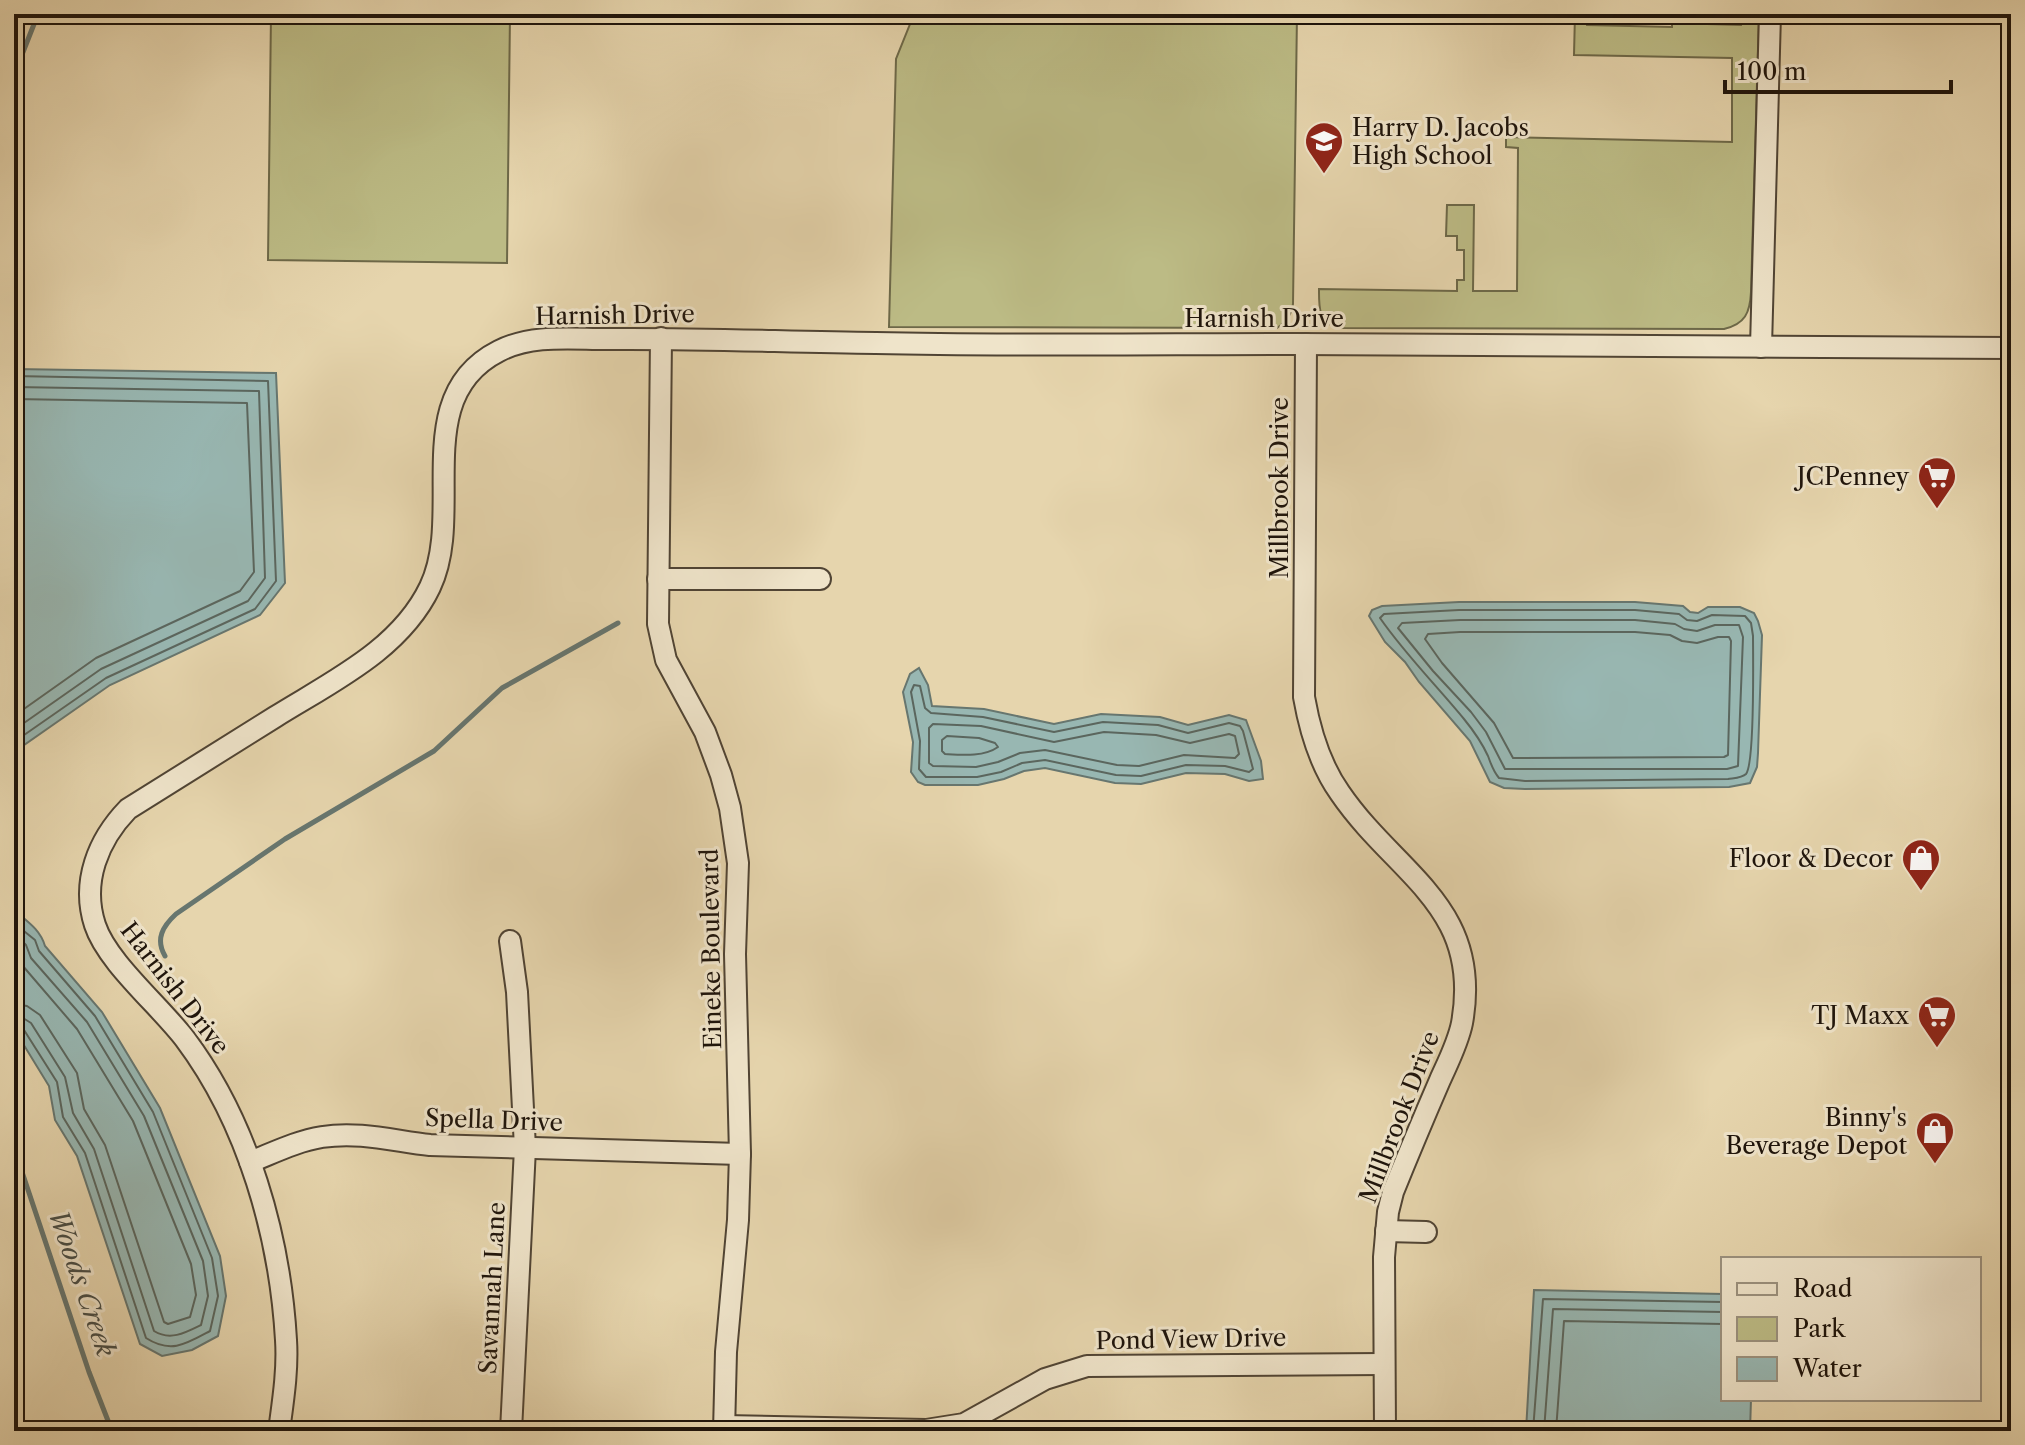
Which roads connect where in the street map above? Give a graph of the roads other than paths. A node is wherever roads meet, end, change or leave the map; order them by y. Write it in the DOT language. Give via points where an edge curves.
graph roads {
  1 [pos="1770,14"];
  2 [pos="661,338"];
  3 [pos="1306,344"];
  4 [pos="1761,347"];
  5 [pos="2011,348"];
  6 [pos="658,579"];
  7 [pos="820,579"];
  8 [pos="510,941"];
  9 [pos="525,1148"];
  10 [pos="740,1154"];
  11 [pos="250,1162"];
  12 [pos="1386,1231"];
  13 [pos="1426,1232"];
  14 [pos="1384,1364"];
  15 [pos="724,1429"];
  16 [pos="279,1431"];
  17 [pos="511,1431"];
  18 [pos="1385,1431"];
  1 -- 4 [label="street"];
  2 -- 3 [label="street, Harnish Drive"];
  2 -- 6 [label="street, Eineke Boulevard"];
  2 -- 11 [label="street, Harnish Drive" via="533,340 496,352 482,363 458,390 449,412 443,448 442,552 430,588 412,617 374,655 128,809 104,838 91,880 94,921 105,949 175,1027 212,1078"];
  3 -- 4 [label="street, Harnish Drive"];
  3 -- 12 [label="street, Millbrook Drive" via="1308,725 1338,791 1452,924 1463,960 1461,1028 1393,1192"];
  4 -- 5 [label="street, Harnish Drive"];
  6 -- 7 [label="street"];
  6 -- 10 [label="street, Eineke Boulevard" via="658,624 666,660 709,741 736,838"];
  8 -- 9 [label="street, Savannah Lane"];
  9 -- 10 [label="street, Spella Drive"];
  9 -- 11 [label="street, Spella Drive" via="342,1135 298,1143"];
  9 -- 17 [label="street, Savannah Lane"];
  10 -- 15 [label="street, Eineke Boulevard"];
  11 -- 16 [label="street, Harnish Drive" via="280,1278 286,1341"];
  12 -- 13 [label="street"];
  12 -- 14 [label="street, Millbrook Drive"];
  14 -- 15 [label="street, Pond View Drive" via="1087,1366 1045,1379 964,1424 926,1430"];
  14 -- 18 [label="street, Millbrook Drive"];
}
